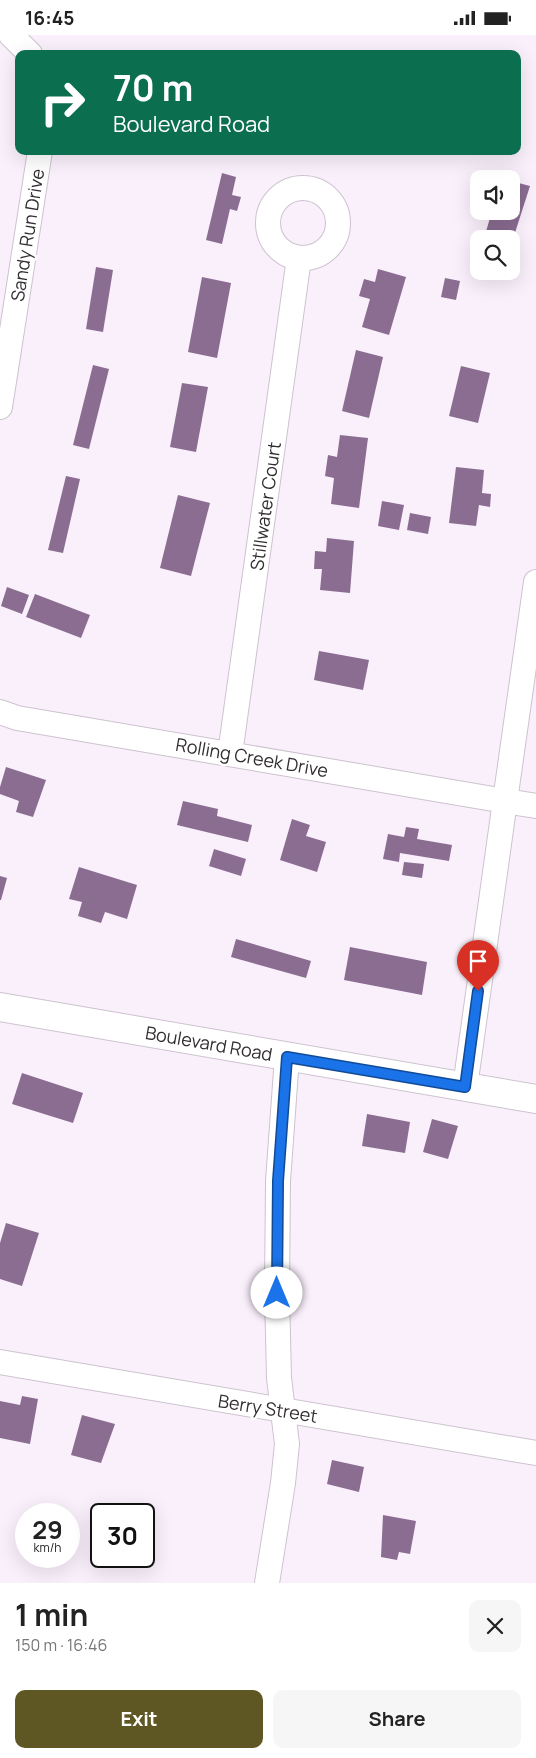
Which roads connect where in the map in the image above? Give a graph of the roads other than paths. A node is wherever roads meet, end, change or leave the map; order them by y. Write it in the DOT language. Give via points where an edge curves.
graph roads {
  1 [pos="11,35"];
  2 [pos="26,50"];
  3 [pos="39,155"];
  4 [pos="299,258"];
  5 [pos="0,407"];
  6 [pos="536,582"];
  7 [pos="0,712"];
  8 [pos="230,753"];
  9 [pos="505,801"];
  10 [pos="536,806"];
  11 [pos="0,1007"];
  12 [pos="287,1057"];
  13 [pos="465,1087"];
  14 [pos="536,1099"];
  15 [pos="0,1362"];
  16 [pos="284,1410"];
  17 [pos="536,1453"];
  18 [pos="266,1583"];
  1 -- 2 [label="street"];
  3 -- 5 [label="street, Sandy Run Drive"];
  4 -- 8 [label="street, Stillwater Court"];
  6 -- 9 [label="street"];
  7 -- 8 [label="street, Rolling Creek Drive" via="17,718"];
  8 -- 9 [label="street, Rolling Creek Drive"];
  9 -- 10 [label="street, Rolling Creek Drive"];
  9 -- 13 [label="street"];
  11 -- 12 [label="street, Boulevard Road"];
  12 -- 13 [label="street, Boulevard Road"];
  12 -- 16 [label="street" via="278,1191 279,1378"];
  13 -- 14 [label="street, Boulevard Road"];
  15 -- 16 [label="street, Berry Street"];
  16 -- 17 [label="street, Berry Street"];
  16 -- 18 [label="street" via="287,1444 284,1473"];
}
